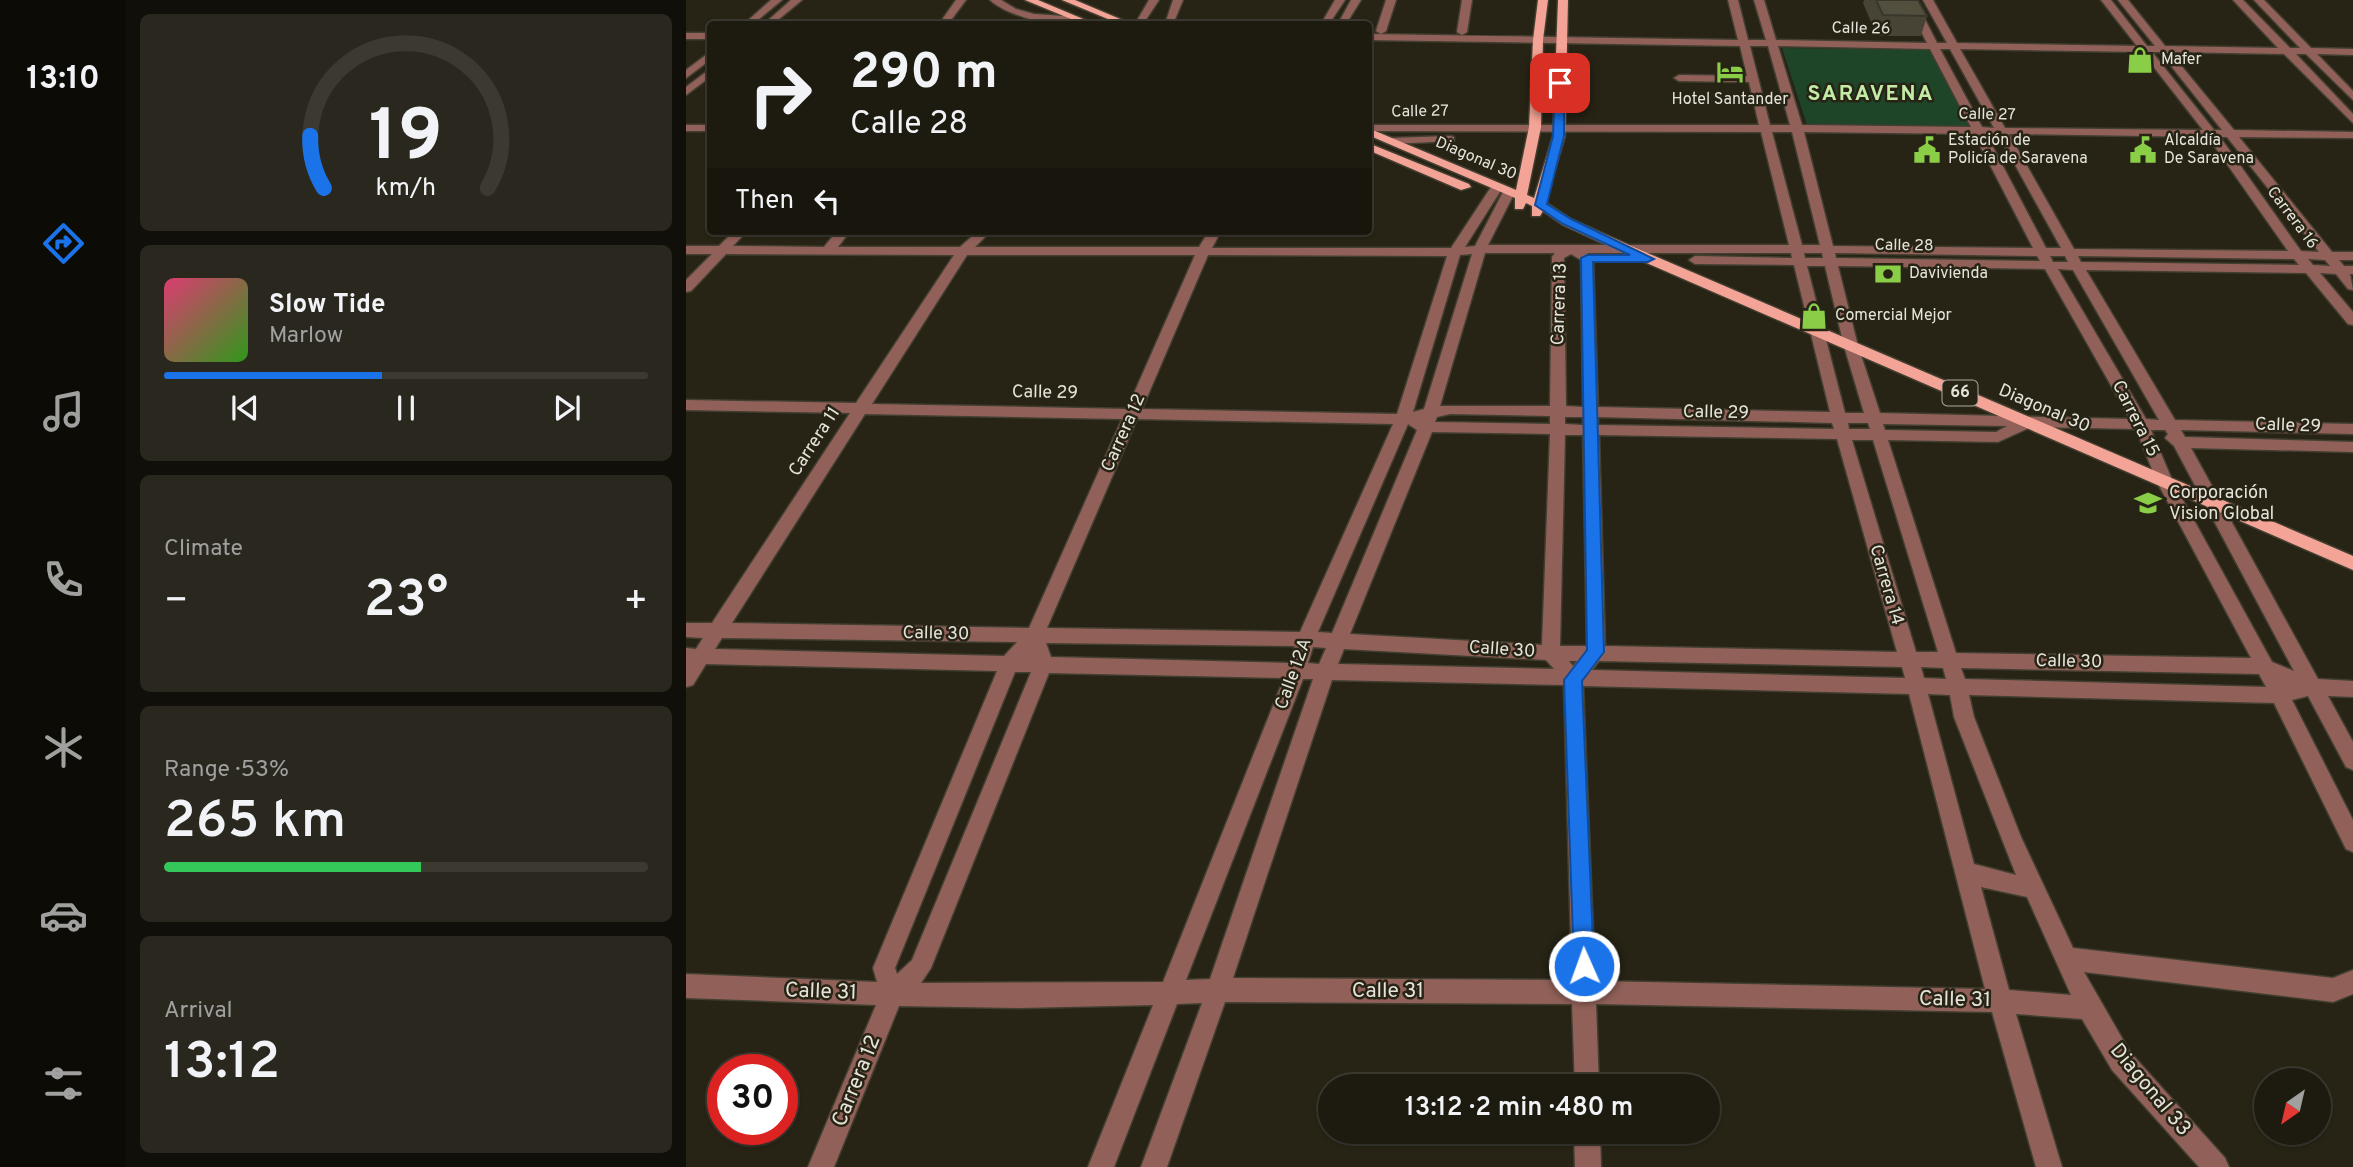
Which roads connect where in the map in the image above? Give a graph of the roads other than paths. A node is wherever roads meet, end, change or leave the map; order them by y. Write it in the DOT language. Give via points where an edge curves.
graph roads {
  1 [pos="777,0"];
  2 [pos="797,0"];
  3 [pos="961,0"];
  4 [pos="996,0"];
  5 [pos="1030,0"];
  6 [pos="1067,0"];
  7 [pos="1154,0"];
  8 [pos="1178,0"];
  9 [pos="1340,0"];
  10 [pos="1356,0"];
  11 [pos="1391,0"];
  12 [pos="1467,0"];
  13 [pos="1542,0"];
  14 [pos="1563,0"];
  15 [pos="1733,0"];
  16 [pos="1759,0"];
  17 [pos="1910,0"];
  18 [pos="1928,0"];
  19 [pos="2106,0"];
  20 [pos="2123,0"];
  21 [pos="2238,0"];
  22 [pos="2259,0"];
  23 [pos="1079,20"];
  24 [pos="752,21"];
  25 [pos="772,21"];
  26 [pos="945,21"];
  27 [pos="1120,21"];
  28 [pos="1141,21"];
  29 [pos="1170,21"];
  30 [pos="1327,21"];
  31 [pos="1344,21"];
  32 [pos="1372,30"];
  33 [pos="1381,30"];
  34 [pos="1462,32"];
  35 [pos="686,36"];
  36 [pos="707,36"];
  37 [pos="1538,36"];
  38 [pos="1372,37"];
  39 [pos="1561,37"];
  40 [pos="1744,40"];
  41 [pos="1769,40"];
  42 [pos="1933,42"];
  43 [pos="1951,43"];
  44 [pos="2353,44"];
  45 [pos="2141,46"];
  46 [pos="2160,46"];
  47 [pos="2283,47"];
  48 [pos="2305,47"];
  49 [pos="2353,52"];
  50 [pos="707,58"];
  51 [pos="707,74"];
  52 [pos="686,75"];
  53 [pos="1679,78"];
  54 [pos="1755,79"];
  55 [pos="686,92"];
  56 [pos="2353,97"];
  57 [pos="2353,120"];
  58 [pos="686,128"];
  59 [pos="707,128"];
  60 [pos="1372,130"];
  61 [pos="1559,131"];
  62 [pos="1372,132"];
  63 [pos="1533,132"];
  64 [pos="1769,133"];
  65 [pos="2230,133"];
  66 [pos="1799,134"];
  67 [pos="1983,135"];
  68 [pos="2004,135"];
  69 [pos="2353,135"];
  70 [pos="2213,138"];
  71 [pos="1391,141"];
  72 [pos="2238,143"];
  73 [pos="2353,144"];
  74 [pos="1372,147"];
  75 [pos="1507,197"];
  76 [pos="1539,209"];
  77 [pos="737,235"];
  78 [pos="841,235"];
  79 [pos="981,235"];
  80 [pos="1213,235"];
  81 [pos="1624,248"];
  82 [pos="686,250"];
  83 [pos="722,250"];
  84 [pos="1204,250"];
  85 [pos="827,251"];
  86 [pos="962,252"];
  87 [pos="1455,252"];
  88 [pos="2069,252"];
  89 [pos="1478,253"];
  90 [pos="1564,253"];
  91 [pos="2042,253"];
  92 [pos="1799,256"];
  93 [pos="1829,256"];
  94 [pos="2298,256"];
  95 [pos="2329,256"];
  96 [pos="2353,256"];
  97 [pos="1587,258"];
  98 [pos="1648,259"];
  99 [pos="2051,265"];
  100 [pos="2079,266"];
  101 [pos="2311,268"];
  102 [pos="2346,270"];
  103 [pos="2353,286"];
  104 [pos="686,288"];
  105 [pos="2353,321"];
  106 [pos="1818,333"];
  107 [pos="1852,346"];
  108 [pos="686,405"];
  109 [pos="859,408"];
  110 [pos="1558,411"];
  111 [pos="1589,412"];
  112 [pos="1132,414"];
  113 [pos="1839,417"];
  114 [pos="1873,417"];
  115 [pos="1403,419"];
  116 [pos="1429,420"];
  117 [pos="2028,422"];
  118 [pos="2141,424"];
  119 [pos="2170,424"];
  120 [pos="2353,429"];
  121 [pos="1557,430"];
  122 [pos="1590,430"];
  123 [pos="1843,434"];
  124 [pos="1878,435"];
  125 [pos="2180,442"];
  126 [pos="2353,447"];
  127 [pos="2165,482"];
  128 [pos="2213,503"];
  129 [pos="2353,563"];
  130 [pos="686,630"];
  131 [pos="718,631"];
  132 [pos="1034,636"];
  133 [pos="1306,639"];
  134 [pos="1339,640"];
  135 [pos="1596,652"];
  136 [pos="1551,653"];
  137 [pos="694,656"];
  138 [pos="1907,660"];
  139 [pos="1948,660"];
  140 [pos="1010,662"];
  141 [pos="1044,663"];
  142 [pos="2262,666"];
  143 [pos="1297,670"];
  144 [pos="1326,670"];
  145 [pos="686,679"];
  146 [pos="1573,680"];
  147 [pos="1917,687"];
  148 [pos="1958,687"];
  149 [pos="2314,687"];
  150 [pos="2353,689"];
  151 [pos="2280,695"];
  152 [pos="2353,761"];
  153 [pos="2353,842"];
  154 [pos="1968,873"];
  155 [pos="2033,888"];
  156 [pos="2067,959"];
  157 [pos="2353,982"];
  158 [pos="686,986"];
  159 [pos="1219,990"];
  160 [pos="1585,992"];
  161 [pos="1168,994"];
  162 [pos="892,995"];
  163 [pos="2000,1001"];
  164 [pos="2089,1008"];
  165 [pos="1587,1074"];
  166 [pos="1587,1144"];
  167 [pos="821,1167"];
  168 [pos="1101,1167"];
  169 [pos="1154,1167"];
  170 [pos="1588,1167"];
  171 [pos="2049,1167"];
  172 [pos="2216,1167"];
  1 -- 24 [label="street"];
  2 -- 25 [label="street"];
  3 -- 26 [label="street"];
  4 -- 23 [label="street" via="1027,15"];
  5 -- 23 [label="main road"];
  6 -- 27 [label="main road"];
  7 -- 28 [label="street"];
  8 -- 29 [label="street"];
  9 -- 30 [label="street"];
  10 -- 31 [label="street"];
  11 -- 33 [label="street"];
  12 -- 34 [label="street"];
  13 -- 37 [label="main road"];
  14 -- 39 [label="main road"];
  15 -- 40 [label="street, Carrera 14"];
  16 -- 41 [label="street, Carrera 14"];
  17 -- 42 [label="street, Carrera 15"];
  18 -- 43 [label="street, Carrera 15"];
  19 -- 45 [label="street, Carrera 16"];
  20 -- 46 [label="street, Carrera 16"];
  21 -- 47 [label="street"];
  22 -- 48 [label="street"];
  32 -- 33 [label="street, Calle 26"];
  33 -- 34 [label="street, Calle 26"];
  34 -- 37 [label="street, Calle 26"];
  35 -- 36 [label="street"];
  37 -- 38 [label="street, Calle 26"];
  37 -- 39 [label="street, Calle 26"];
  37 -- 63 [label="main road"];
  39 -- 40 [label="street, Calle 26"];
  39 -- 61 [label="main road"];
  40 -- 41 [label="street, Calle 26"];
  40 -- 54 [label="street, Carrera 14"];
  41 -- 42 [label="street, Calle 26"];
  41 -- 66 [label="street, Carrera 14"];
  42 -- 43 [label="street, Calle 26"];
  42 -- 67 [label="street, Carrera 15"];
  43 -- 45 [label="street, Calle 26"];
  43 -- 68 [label="street, Carrera 15"];
  44 -- 48 [label="street, Calle 26"];
  45 -- 46 [label="street, Calle 26"];
  45 -- 70 [label="street, Carrera 16"];
  46 -- 47 [label="street, Calle 26"];
  46 -- 65 [label="street, Carrera 16"];
  47 -- 48 [label="street, Calle 26"];
  47 -- 57 [label="street"];
  48 -- 49 [label="street, Calle 26"];
  48 -- 56 [label="street"];
  50 -- 52 [label="street"];
  51 -- 55 [label="street"];
  53 -- 54 [label="street"];
  54 -- 64 [label="street, Carrera 14"];
  58 -- 59 [label="street"];
  60 -- 63 [label="street, Calle 27"];
  61 -- 63 [label="street, Calle 27"];
  61 -- 64 [label="street, Calle 27"];
  61 -- 76 [label="main road"];
  62 -- 71 [label="main road, Diagonal 30 / 66"];
  63 -- 71 [label="street, Calle 27"];
  63 -- 75 [label="main road"];
  64 -- 66 [label="street, Calle 27"];
  64 -- 92 [label="street, Carrera 14"];
  65 -- 69 [label="street, Calle 27"];
  65 -- 70 [label="street, Calle 27"];
  65 -- 72 [label="street, Carrera 16"];
  66 -- 67 [label="street, Calle 27"];
  66 -- 93 [label="street, Carrera 14"];
  67 -- 68 [label="street, Calle 27"];
  67 -- 91 [label="street, Carrera 15"];
  68 -- 70 [label="street, Calle 27"];
  68 -- 88 [label="street, Carrera 15"];
  70 -- 72 [label="street, Calle 27"];
  70 -- 94 [label="street, Carrera 16"];
  71 -- 75 [label="main road, Diagonal 30 / 66"];
  72 -- 73 [label="street, Calle 27"];
  72 -- 95 [label="street, Carrera 16"];
  74 -- 75 [label="main road, Diagonal 30 / 66"];
  75 -- 76 [label="main road, Diagonal 30 / 66"];
  75 -- 87 [label="street, Calle 12A"];
  75 -- 89 [label="street, Calle 12A"];
  76 -- 81 [label="main road, Diagonal 30 / 66"];
  77 -- 83 [label="street"];
  78 -- 85 [label="street"];
  79 -- 86 [label="street, Carrera 11"];
  80 -- 84 [label="street, Carrera 12"];
  81 -- 90 [label="street, Calle 28"];
  81 -- 92 [label="street, Calle 28"];
  81 -- 98 [label="main road, Diagonal 30 / 66"];
  82 -- 83 [label="street, Calle 28"];
  83 -- 85 [label="street, Calle 28"];
  83 -- 104 [label="street"];
  84 -- 86 [label="street, Calle 28"];
  84 -- 87 [label="street, Calle 28"];
  84 -- 112 [label="street, Carrera 12"];
  85 -- 86 [label="street, Calle 28"];
  86 -- 109 [label="street, Carrera 11"];
  87 -- 89 [label="street, Calle 28"];
  87 -- 115 [label="street, Calle 12A"];
  88 -- 91 [label="street, Calle 28"];
  88 -- 94 [label="street, Calle 28"];
  88 -- 100 [label="street, Carrera 15"];
  89 -- 90 [label="street, Calle 28"];
  89 -- 116 [label="street, Calle 12A"];
  90 -- 97 [label="street, Carrera 13"];
  90 -- 110 [label="street, Carrera 13"];
  91 -- 93 [label="street, Calle 28"];
  91 -- 99 [label="street, Carrera 15"];
  92 -- 93 [label="street, Calle 28"];
  92 -- 98 [label="street, Calle 28"];
  92 -- 106 [label="street, Carrera 14"];
  93 -- 99 [label="street, Calle 28"];
  93 -- 107 [label="street, Carrera 14"];
  94 -- 95 [label="street, Calle 28"];
  94 -- 101 [label="street, Carrera 16"];
  95 -- 96 [label="street, Calle 28"];
  95 -- 102 [label="street, Carrera 16"];
  97 -- 98 [label="street, Calle 28"];
  97 -- 111 [label="street, Carrera 13"];
  98 -- 106 [label="main road, Diagonal 30 / 66"];
  99 -- 100 [label="street, Calle 28"];
  99 -- 118 [label="street, Carrera 15"];
  100 -- 101 [label="street, Calle 28"];
  100 -- 119 [label="street, Carrera 15"];
  101 -- 102 [label="street, Calle 28"];
  101 -- 105 [label="street, Carrera 16"];
  102 -- 103 [label="street, Carrera 16"];
  106 -- 107 [label="main road, Diagonal 30 / 66"];
  106 -- 113 [label="street, Carrera 14"];
  107 -- 114 [label="street, Carrera 14"];
  107 -- 117 [label="main road, Diagonal 30 / 66"];
  108 -- 109 [label="street, Calle 29"];
  109 -- 112 [label="street, Calle 29"];
  109 -- 131 [label="street, Carrera 11"];
  110 -- 111 [label="street, Calle 29"];
  110 -- 116 [label="street, Calle 29" via="1450,409"];
  110 -- 121 [label="street, Carrera 13"];
  111 -- 113 [label="street, Calle 29"];
  111 -- 122 [label="street, Carrera 13"];
  112 -- 115 [label="street, Calle 29"];
  112 -- 132 [label="street, Carrera 12"];
  113 -- 114 [label="street, Calle 29"];
  113 -- 123 [label="street, Carrera 14"];
  114 -- 117 [label="street, Calle 29"];
  114 -- 124 [label="street, Carrera 14"];
  115 -- 116 [label="street, Calle 29"];
  115 -- 133 [label="street, Calle 12A"];
  116 -- 121 [label="street, Calle 29"];
  116 -- 134 [label="street, Calle 12A"];
  117 -- 118 [label="street, Calle 29"];
  117 -- 124 [label="street, Calle 29" via="1998,436"];
  117 -- 127 [label="main road, Diagonal 30 / 66"];
  118 -- 119 [label="street, Calle 29"];
  118 -- 125 [label="street, Calle 29"];
  118 -- 127 [label="street, Carrera 15"];
  119 -- 120 [label="street, Calle 29"];
  119 -- 125 [label="street, Carrera 15"];
  121 -- 122 [label="street, Calle 29"];
  121 -- 136 [label="street, Carrera 13"];
  122 -- 123 [label="street, Calle 29"];
  122 -- 135 [label="street, Carrera 13"];
  123 -- 124 [label="street, Calle 29"];
  123 -- 138 [label="street, Carrera 14"];
  124 -- 139 [label="street, Carrera 14"];
  125 -- 126 [label="street, Calle 29"];
  125 -- 128 [label="street, Carrera 15"];
  127 -- 128 [label="main road, Diagonal 30 / 66"];
  127 -- 142 [label="street, Carrera 15"];
  128 -- 129 [label="main road, Diagonal 30 / 66"];
  128 -- 149 [label="street, Carrera 15"];
  130 -- 131 [label="street, Calle 30"];
  131 -- 132 [label="street, Calle 30"];
  131 -- 137 [label="street, Carrera 11"];
  132 -- 133 [label="street, Calle 30"];
  132 -- 140 [label="street, Carrera 12"];
  132 -- 141 [label="street"];
  133 -- 134 [label="street, Calle 30"];
  133 -- 143 [label="street, Calle 12A"];
  134 -- 136 [label="street, Calle 30"];
  134 -- 144 [label="street, Calle 12A"];
  135 -- 136 [label="street, Calle 30"];
  135 -- 138 [label="street, Calle 30"];
  135 -- 146 [label="street"];
  136 -- 146 [label="street"];
  137 -- 140 [label="street, Calle 30"];
  137 -- 145 [label="street, Carrera 11"];
  138 -- 139 [label="street, Calle 30"];
  138 -- 147 [label="street, Carrera 14"];
  139 -- 142 [label="street, Calle 30"];
  139 -- 148 [label="street, Carrera 14"];
  140 -- 141 [label="street, Calle 30"];
  140 -- 162 [label="street, Carrera 12" via="884,968"];
  141 -- 143 [label="street, Calle 30"];
  141 -- 162 [label="street, Carrera 12" via="920,968"];
  142 -- 149 [label="street, Calle 30"];
  142 -- 151 [label="street, Carrera 15"];
  143 -- 144 [label="street, Calle 30"];
  143 -- 161 [label="street, Calle 12A"];
  144 -- 146 [label="street, Calle 30"];
  144 -- 159 [label="street, Calle 12A"];
  146 -- 147 [label="street, Calle 30"];
  146 -- 160 [label="street"];
  147 -- 148 [label="street, Calle 30"];
  147 -- 154 [label="street, Carrera 14"];
  148 -- 151 [label="street, Calle 30"];
  148 -- 155 [label="street, Carrera 14" via="1964,717"];
  149 -- 150 [label="street, Calle 30"];
  149 -- 151 [label="street, Calle 30"];
  149 -- 152 [label="street, Carrera 15"];
  151 -- 153 [label="street, Carrera 15"];
  154 -- 155 [label="street"];
  154 -- 163 [label="street, Carrera 14"];
  155 -- 156 [label="street, Carrera 14"];
  156 -- 157 [label="street" via="2333,990"];
  156 -- 164 [label="street, Carrera 14"];
  158 -- 162 [label="street, Calle 31"];
  159 -- 160 [label="street, Calle 31"];
  159 -- 161 [label="street, Calle 31"];
  159 -- 169 [label="street, Calle 12A"];
  160 -- 163 [label="street, Calle 31"];
  160 -- 165 [label="street"];
  161 -- 162 [label="street, Calle 31"];
  161 -- 168 [label="street, Calle 12A"];
  162 -- 167 [label="street, Carrera 12"];
  163 -- 164 [label="street, Calle 31"];
  163 -- 171 [label="street, Carrera 14"];
  164 -- 172 [label="street, Diagonal 33" via="2121,1061"];
  166 -- 170 [label="street"];
}
